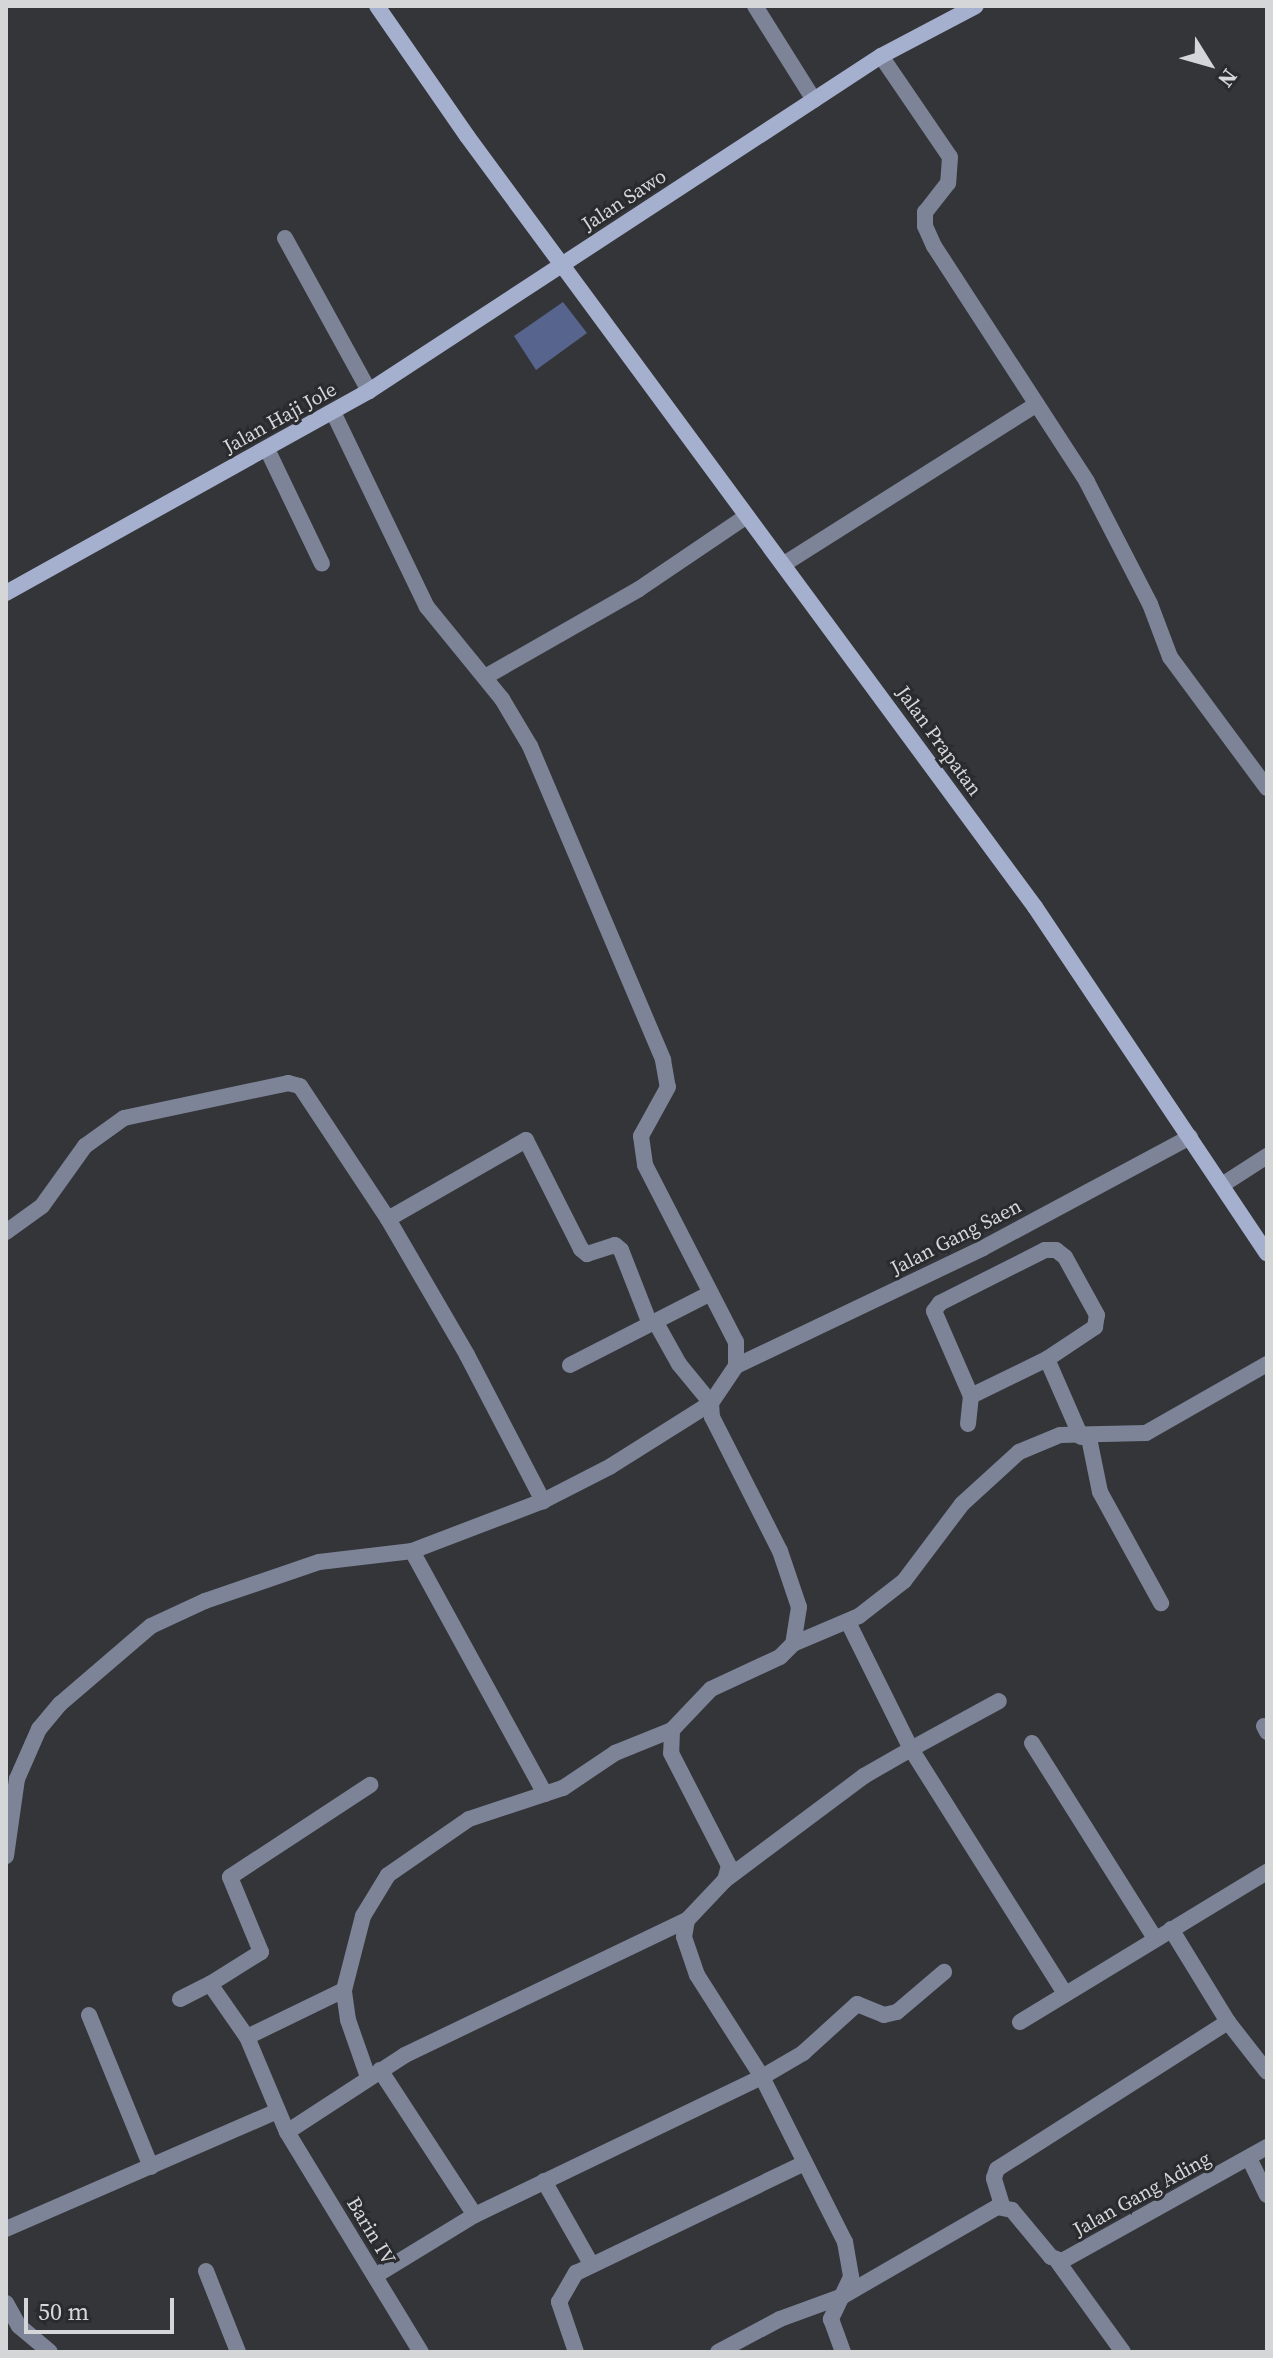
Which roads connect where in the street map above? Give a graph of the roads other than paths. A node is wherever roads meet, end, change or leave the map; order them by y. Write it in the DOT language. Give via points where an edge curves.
graph roads {
  1 [pos="377,6"];
  2 [pos="755,6"];
  3 [pos="976,6"];
  4 [pos="955,10"];
  5 [pos="881,56"];
  6 [pos="814,100"];
  7 [pos="285,238"];
  8 [pos="565,262"];
  9 [pos="369,391"];
  10 [pos="1037,404"];
  11 [pos="333,412"];
  12 [pos="267,449"];
  13 [pos="747,516"];
  14 [pos="322,564"];
  15 [pos="784,564"];
  16 [pos="6,593"];
  17 [pos="485,677"];
  18 [pos="1267,788"];
  19 [pos="1190,1137"];
  20 [pos="1267,1156"];
  21 [pos="1222,1185"];
  22 [pos="388,1219"];
  23 [pos="6,1232"];
  24 [pos="1267,1254"];
  25 [pos="711,1293"];
  26 [pos="653,1323"];
  27 [pos="1047,1359"];
  28 [pos="1267,1364"];
  29 [pos="570,1365"];
  30 [pos="736,1366"];
  31 [pos="971,1396"];
  32 [pos="711,1403"];
  33 [pos="968,1424"];
  34 [pos="1085,1438"];
  35 [pos="543,1501"];
  36 [pos="412,1551"];
  37 [pos="1161,1603"];
  38 [pos="848,1622"];
  39 [pos="793,1644"];
  40 [pos="999,1701"];
  41 [pos="672,1730"];
  42 [pos="1032,1743"];
  43 [pos="911,1749"];
  44 [pos="370,1785"];
  45 [pos="545,1794"];
  46 [pos="6,1856"];
  47 [pos="1267,1872"];
  48 [pos="725,1880"];
  49 [pos="687,1920"];
  50 [pos="1171,1929"];
  51 [pos="1155,1938"];
  52 [pos="944,1972"];
  53 [pos="210,1984"];
  54 [pos="344,1990"];
  55 [pos="1064,1992"];
  56 [pos="180,1999"];
  57 [pos="89,2015"];
  58 [pos="1020,2022"];
  59 [pos="1228,2022"];
  60 [pos="247,2037"];
  61 [pos="1267,2072"];
  62 [pos="374,2073"];
  63 [pos="762,2077"];
  64 [pos="278,2111"];
  65 [pos="287,2132"];
  66 [pos="1267,2147"];
  67 [pos="1249,2158"];
  68 [pos="805,2163"];
  69 [pos="151,2167"];
  70 [pos="544,2181"];
  71 [pos="1267,2195"];
  72 [pos="1002,2205"];
  73 [pos="475,2215"];
  74 [pos="6,2229"];
  75 [pos="590,2262"];
  76 [pos="1058,2262"];
  77 [pos="206,2271"];
  78 [pos="375,2276"];
  79 [pos="843,2296"];
  80 [pos="6,2303"];
  81 [pos="50,2352"];
  82 [pos="238,2352"];
  83 [pos="421,2352"];
  84 [pos="576,2352"];
  85 [pos="718,2352"];
  86 [pos="843,2352"];
  87 [pos="1123,2352"];
  1 -- 8 [label="main road" via="467,136"];
  2 -- 6 [label="street"];
  3 -- 4 [label="main road, Jalan Sawo"];
  4 -- 5 [label="main road, Jalan Sawo"];
  5 -- 6 [label="main road, Jalan Sawo"];
  5 -- 10 [label="street" via="950,157 948,183 925,212 925,226"];
  6 -- 8 [label="main road, Jalan Sawo"];
  7 -- 9 [label="street"];
  8 -- 9 [label="main road, Jalan Haji Jole"];
  8 -- 13 [label="main road, Jalan Prapatan"];
  9 -- 11 [label="main road, Jalan Haji Jole"];
  10 -- 15 [label="street"];
  10 -- 18 [label="street" via="1087,482 1150,604 1170,657"];
  11 -- 12 [label="main road, Jalan Haji Jole"];
  11 -- 17 [label="street" via="427,607"];
  12 -- 14 [label="street"];
  12 -- 16 [label="main road, Jalan Haji Jole"];
  13 -- 15 [label="main road, Jalan Prapatan"];
  13 -- 17 [label="street" via="639,589"];
  15 -- 19 [label="main road, Jalan Prapatan" via="1035,907"];
  17 -- 25 [label="street" via="530,746 663,1060 668,1087 641,1136 645,1165"];
  19 -- 21 [label="main road, Jalan Prapatan"];
  19 -- 30 [label="street, Jalan Gang Saen" via="1106,1186"];
  20 -- 21 [label="street"];
  21 -- 24 [label="main road, Jalan Prapatan"];
  22 -- 23 [label="street" via="311,1099 300,1086 288,1083 124,1118 85,1146 42,1206"];
  22 -- 26 [label="street" via="526,1140 581,1249 587,1254 615,1245 621,1250"];
  22 -- 35 [label="street"];
  25 -- 26 [label="street"];
  25 -- 30 [label="street" via="736,1342"];
  26 -- 29 [label="street"];
  26 -- 32 [label="street"];
  27 -- 31 [label="street"];
  27 -- 31 [label="street" via="1086,1336 1097,1315 1056,1250 1045,1250 940,1303 934,1311"];
  27 -- 34 [label="street"];
  28 -- 34 [label="street" via="1169,1424 1146,1433"];
  30 -- 32 [label="street"];
  31 -- 33 [label="street"];
  32 -- 35 [label="street" via="611,1466"];
  32 -- 39 [label="street" via="712,1417 792,1583 799,1607"];
  34 -- 37 [label="street" via="1100,1492"];
  34 -- 38 [label="street" via="1042,1441 989,1475 904,1581"];
  35 -- 36 [label="street"];
  36 -- 45 [label="street"];
  36 -- 46 [label="street" via="319,1562 205,1601 151,1626 60,1704 39,1729 17,1779"];
  38 -- 39 [label="street"];
  38 -- 43 [label="street"];
  39 -- 41 [label="street" via="780,1657 711,1689"];
  40 -- 43 [label="street"];
  41 -- 45 [label="street" via="615,1753 581,1778"];
  41 -- 48 [label="street" via="671,1753 724,1851 729,1866"];
  42 -- 51 [label="street"];
  43 -- 48 [label="street" via="864,1776"];
  43 -- 55 [label="street"];
  44 -- 53 [label="street" via="230,1877 261,1952"];
  45 -- 54 [label="street" via="469,1819 388,1875 363,1916"];
  47 -- 50 [label="street"];
  48 -- 49 [label="street"];
  49 -- 62 [label="street"];
  49 -- 63 [label="street" via="684,1937 697,1975"];
  50 -- 51 [label="street"];
  50 -- 59 [label="street"];
  51 -- 55 [label="street"];
  52 -- 63 [label="street" via="897,2012 884,2015 857,2004 803,2053"];
  53 -- 56 [label="street"];
  53 -- 60 [label="street, Barin IV"];
  54 -- 60 [label="street"];
  54 -- 62 [label="street" via="348,2020"];
  55 -- 58 [label="street"];
  57 -- 69 [label="street"];
  59 -- 61 [label="street"];
  59 -- 72 [label="street" via="997,2169 994,2178"];
  60 -- 64 [label="street, Barin IV"];
  62 -- 65 [label="street"];
  62 -- 73 [label="street"];
  63 -- 68 [label="street"];
  63 -- 70 [label="street"];
  64 -- 65 [label="street, Barin IV"];
  64 -- 69 [label="street"];
  65 -- 78 [label="street, Barin IV"];
  66 -- 67 [label="street, Jalan Gang Ading"];
  67 -- 71 [label="street"];
  67 -- 76 [label="street, Jalan Gang Ading"];
  68 -- 75 [label="street"];
  68 -- 79 [label="street" via="851,2259"];
  69 -- 74 [label="street"];
  70 -- 73 [label="street"];
  70 -- 75 [label="street"];
  72 -- 76 [label="street"];
  72 -- 79 [label="street"];
  73 -- 78 [label="street"];
  75 -- 84 [label="street" via="566,2284 559,2302"];
  76 -- 87 [label="street"];
  77 -- 82 [label="street"];
  78 -- 83 [label="street, Barin IV"];
  79 -- 85 [label="street" via="780,2319"];
  79 -- 86 [label="street" via="831,2319"];
  80 -- 81 [label="street" via="19,2326"];
}
